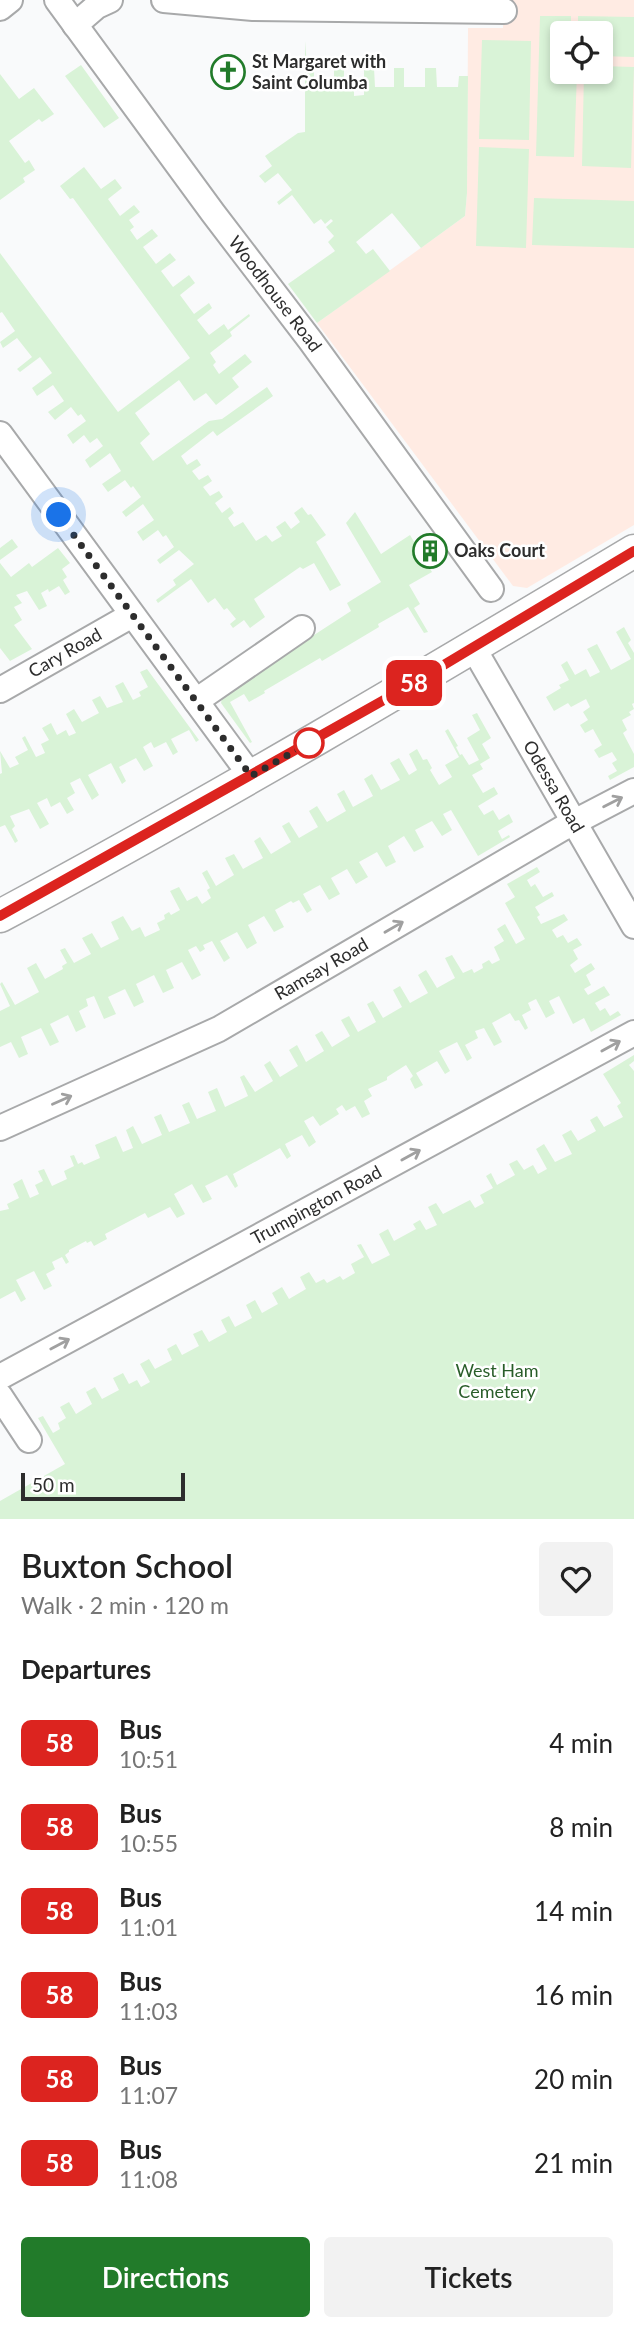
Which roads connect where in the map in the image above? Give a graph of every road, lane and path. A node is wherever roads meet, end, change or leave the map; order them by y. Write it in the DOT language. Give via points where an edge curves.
graph roads {
  1 [pos="10,0"];
  2 [pos="57,0"];
  3 [pos="110,0"];
  4 [pos="164,0"];
  5 [pos="253,4"];
  6 [pos="473,5"];
  7 [pos="0,8"];
  8 [pos="504,11"];
  9 [pos="75,25"];
  10 [pos="0,434"];
  11 [pos="634,551"];
  12 [pos="491,589"];
  13 [pos="132,615"];
  14 [pos="302,628"];
  15 [pos="474,649"];
  16 [pos="0,690"];
  17 [pos="196,701"];
  18 [pos="251,776"];
  19 [pos="634,791"];
  20 [pos="574,822"];
  21 [pos="0,916"];
  22 [pos="634,926"];
  23 [pos="634,1033"];
  24 [pos="0,1128"];
  25 [pos="0,1377"];
  26 [pos="0,1396"];
  27 [pos="29,1440"];
  1 -- 7 [label="street"];
  2 -- 9 [label="street, Woodhouse Road"];
  3 -- 9 [label="street"];
  4 -- 5 [label="street"];
  5 -- 6 [label="street"];
  6 -- 8 [label="street"];
  9 -- 12 [label="street, Woodhouse Road"];
  10 -- 13 [label="street"];
  11 -- 15 [label="street"];
  13 -- 16 [label="street, Cary Road"];
  13 -- 17 [label="street"];
  14 -- 17 [label="street"];
  15 -- 18 [label="street"];
  15 -- 20 [label="street, Odessa Road"];
  17 -- 18 [label="street"];
  18 -- 21 [label="street"];
  20 -- 19 [label="street, Ramsay Road, one-way"];
  20 -- 22 [label="street, Odessa Road"];
  24 -- 20 [label="street, Ramsay Road, one-way" via="219,1029"];
  25 -- 23 [label="street, Trumpington Road, one-way"];
  26 -- 27 [label="street"];
}
